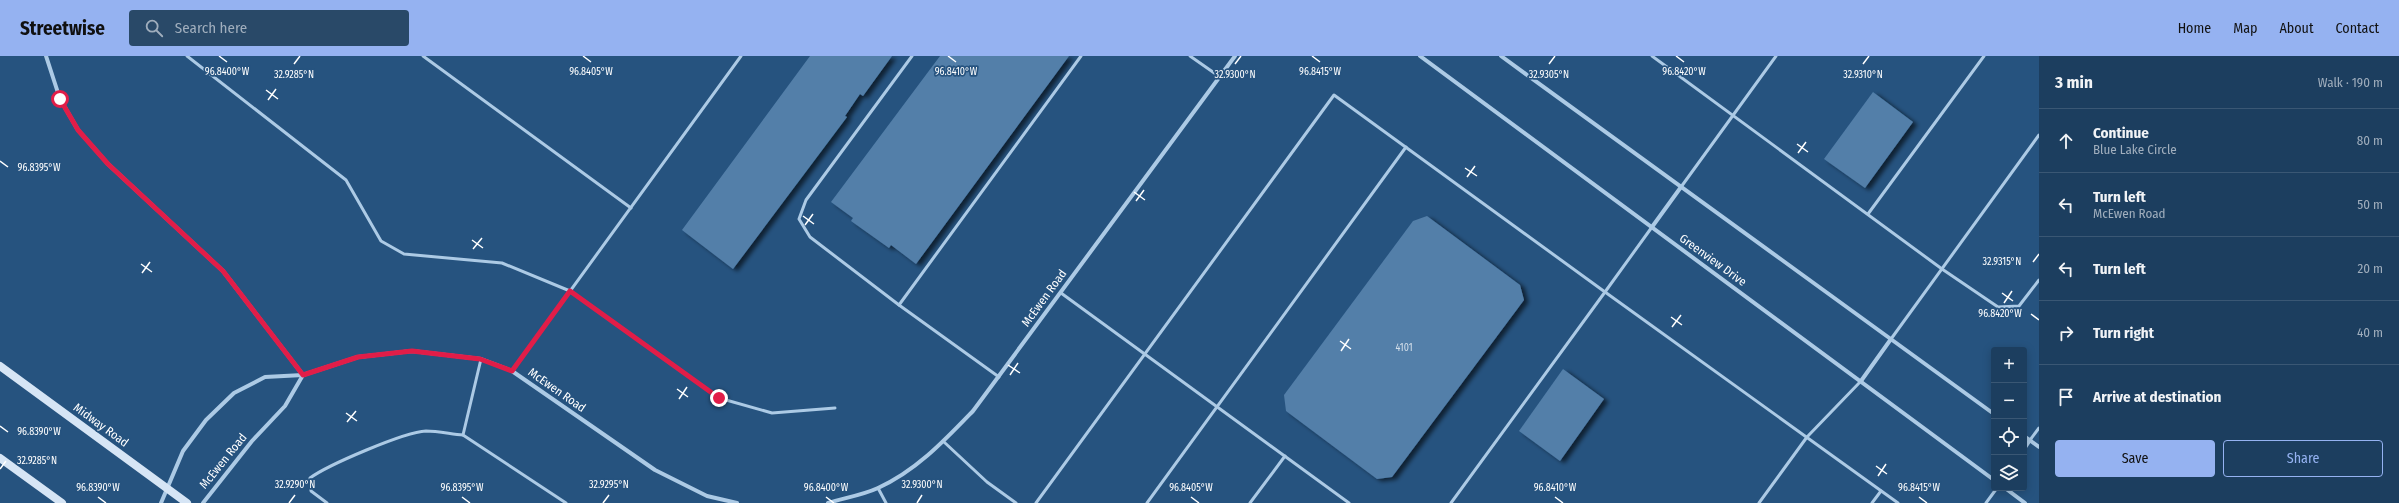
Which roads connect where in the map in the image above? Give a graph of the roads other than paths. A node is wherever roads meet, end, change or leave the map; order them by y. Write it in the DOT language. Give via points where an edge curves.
graph roads {
  1 [pos="46,56"];
  2 [pos="188,56"];
  3 [pos="423,56"];
  4 [pos="741,56"];
  5 [pos="912,56"];
  6 [pos="1081,56"];
  7 [pos="1190,56"];
  8 [pos="1235,56"];
  9 [pos="1420,56"];
  10 [pos="1501,56"];
  11 [pos="1652,56"];
  12 [pos="1776,56"];
  13 [pos="1984,56"];
  14 [pos="1220,77"];
  15 [pos="1733,115"];
  16 [pos="2039,135"];
  17 [pos="1406,147"];
  18 [pos="1681,187"];
  19 [pos="631,208"];
  20 [pos="1868,214"];
  21 [pos="1652,227"];
  22 [pos="1942,269"];
  23 [pos="2039,280"];
  24 [pos="570,291"];
  25 [pos="1605,292"];
  26 [pos="1061,293"];
  27 [pos="899,305"];
  28 [pos="1891,339"];
  29 [pos="1145,354"];
  30 [pos="480,359"];
  31 [pos="0,366"];
  32 [pos="512,371"];
  33 [pos="303,375"];
  34 [pos="998,377"];
  35 [pos="1860,381"];
  36 [pos="1217,407"];
  37 [pos="835,408"];
  38 [pos="1991,412"];
  39 [pos="2039,428"];
  40 [pos="463,435"];
  41 [pos="1807,437"];
  42 [pos="2027,438"];
  43 [pos="2030,440"];
  44 [pos="944,442"];
  45 [pos="2027,444"];
  46 [pos="2039,447"];
  47 [pos="1285,456"];
  48 [pos="0,458"];
  49 [pos="1991,478"];
  50 [pos="167,488"];
  51 [pos="878,488"];
  52 [pos="1881,491"];
  53 [pos="1995,491"];
  54 [pos="2009,491"];
  55 [pos="62,503"];
  56 [pos="161,503"];
  57 [pos="187,503"];
  58 [pos="203,503"];
  59 [pos="327,503"];
  60 [pos="566,503"];
  61 [pos="737,503"];
  62 [pos="828,503"];
  63 [pos="886,503"];
  64 [pos="1016,503"];
  65 [pos="1036,503"];
  66 [pos="1147,503"];
  67 [pos="1250,503"];
  68 [pos="1349,503"];
  69 [pos="1451,503"];
  70 [pos="1759,503"];
  71 [pos="1872,503"];
  72 [pos="1898,503"];
  73 [pos="1986,503"];
  74 [pos="2025,503"];
  1 -- 33 [label="street" via="60,99 78,130 108,164 223,271"];
  2 -- 24 [label="lane" via="346,180 381,241 404,254 502,263"];
  3 -- 19 [label="lane"];
  4 -- 19 [label="lane"];
  5 -- 27 [label="lane" via="806,200 799,219 810,237"];
  6 -- 27 [label="lane"];
  7 -- 14 [label="lane"];
  8 -- 14 [label="street, McEwen Road"];
  9 -- 21 [label="street, Greenview Drive"];
  10 -- 18 [label="street"];
  11 -- 15 [label="lane"];
  12 -- 15 [label="lane"];
  13 -- 20 [label="lane"];
  14 -- 26 [label="street, McEwen Road"];
  15 -- 18 [label="lane"];
  15 -- 20 [label="lane"];
  16 -- 22 [label="lane"];
  17 -- 25 [label="lane"];
  17 -- 29 [label="lane" via="1334,95"];
  17 -- 36 [label="lane"];
  18 -- 21 [label="street"];
  18 -- 28 [label="street"];
  19 -- 24 [label="lane"];
  20 -- 22 [label="lane"];
  21 -- 25 [label="lane"];
  21 -- 35 [label="street, Greenview Drive"];
  22 -- 23 [label="lane" via="1998,308 2019,306"];
  22 -- 28 [label="lane"];
  24 -- 32 [label="lane"];
  24 -- 37 [label="lane" via="719,398 772,413"];
  25 -- 41 [label="lane"];
  25 -- 69 [label="lane"];
  26 -- 29 [label="lane"];
  26 -- 34 [label="street, McEwen Road"];
  27 -- 34 [label="lane"];
  28 -- 35 [label="street"];
  28 -- 38 [label="street"];
  29 -- 36 [label="lane"];
  29 -- 65 [label="lane"];
  30 -- 32 [label="street, McEwen Road"];
  30 -- 33 [label="street, McEwen Road" via="412,351 358,357"];
  30 -- 40 [label="lane"];
  31 -- 50 [label="main road, Midway Road"];
  32 -- 61 [label="street, McEwen Road" via="655,470 706,496"];
  33 -- 50 [label="street, McEwen Road" via="265,376 234,394 206,420 183,451"];
  33 -- 58 [label="street, McEwen Road" via="285,406 252,441"];
  34 -- 44 [label="street, McEwen Road" via="973,411"];
  35 -- 41 [label="lane"];
  35 -- 49 [label="street, Greenview Drive"];
  36 -- 47 [label="lane"];
  36 -- 66 [label="lane"];
  39 -- 43 [label="lane"];
  40 -- 59 [label="lane" via="425,431 386,443 321,470 310,478 311,491"];
  40 -- 60 [label="lane"];
  41 -- 52 [label="lane"];
  41 -- 70 [label="lane"];
  42 -- 43 [label="street"];
  43 -- 45 [label="street"];
  43 -- 46 [label="street"];
  44 -- 51 [label="street, McEwen Road" via="914,467"];
  44 -- 64 [label="lane" via="987,482"];
  47 -- 67 [label="lane"];
  47 -- 68 [label="lane"];
  48 -- 55 [label="main road"];
  50 -- 56 [label="street, McEwen Road"];
  50 -- 57 [label="main road, Midway Road"];
  51 -- 62 [label="street, McEwen Road"];
  51 -- 63 [label="lane"];
  52 -- 71 [label="lane"];
  52 -- 72 [label="lane"];
  53 -- 73 [label="lane"];
  54 -- 74 [label="street"];
}
